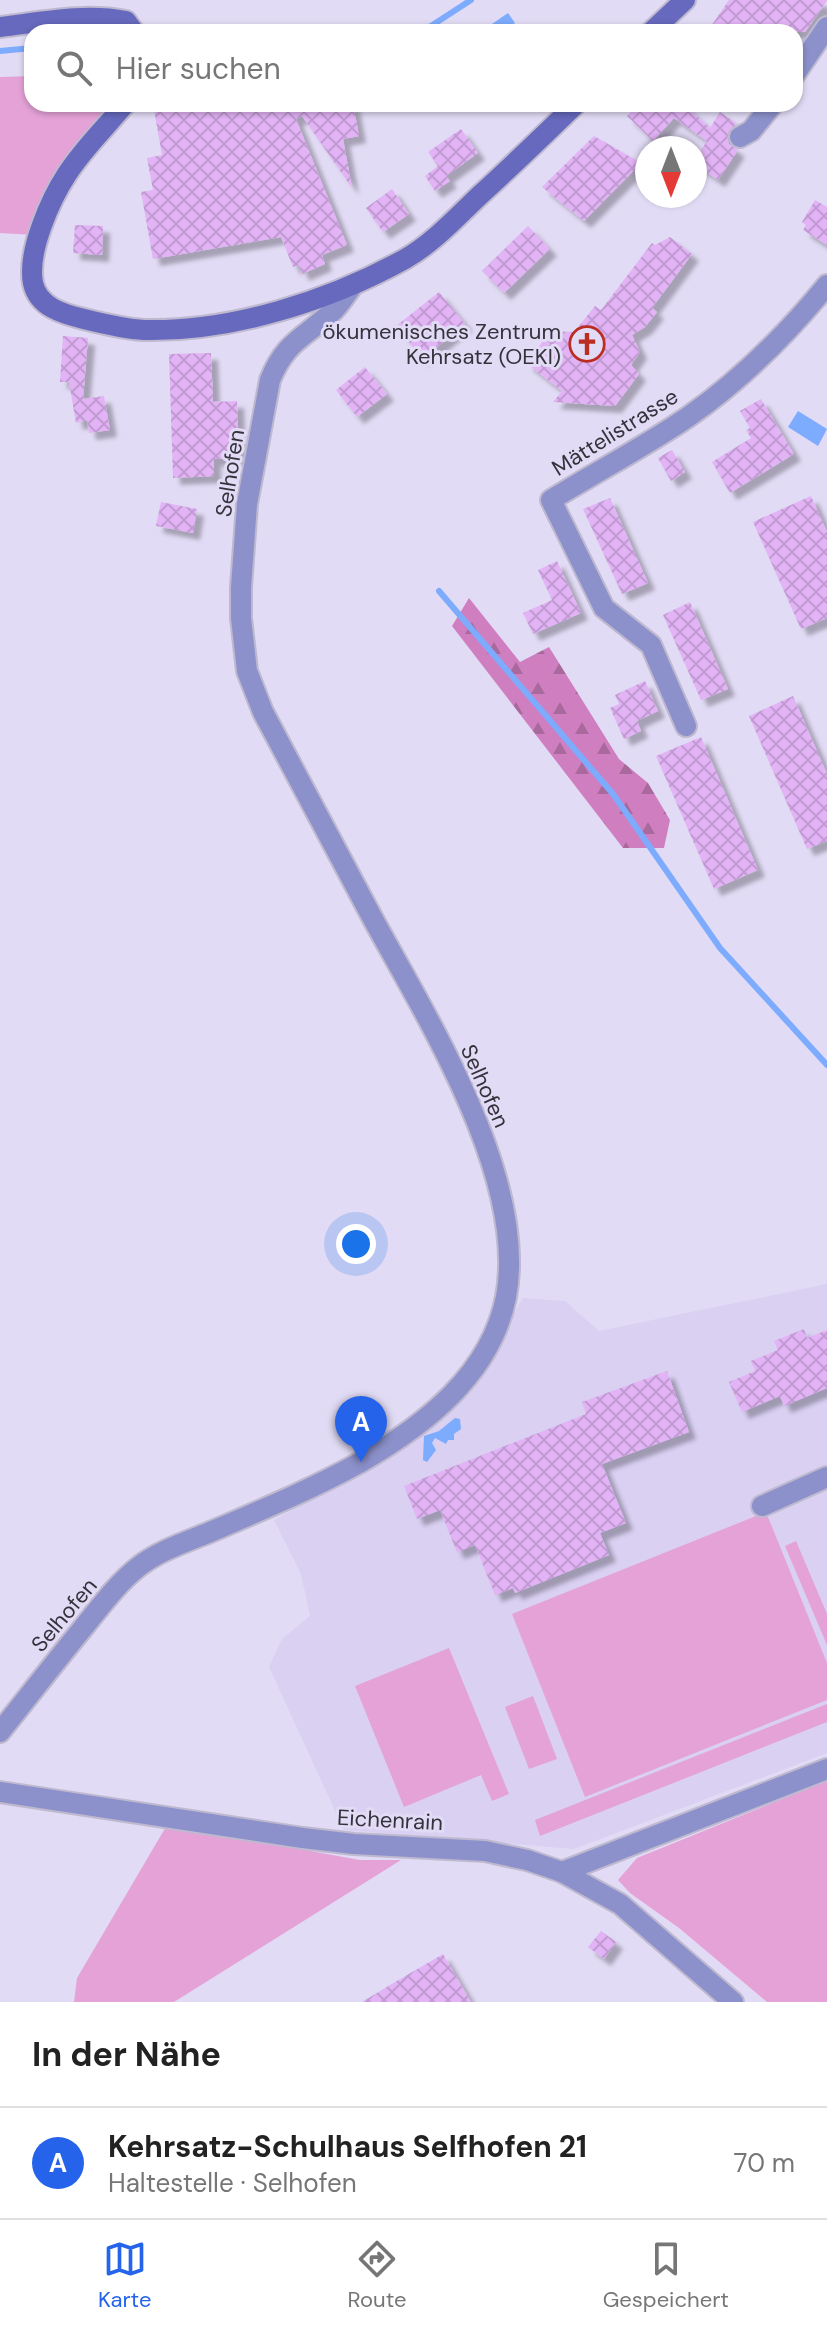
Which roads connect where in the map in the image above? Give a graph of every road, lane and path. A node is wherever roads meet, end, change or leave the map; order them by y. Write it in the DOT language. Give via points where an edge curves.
graph roads {
  1 [pos="685,0"];
  2 [pos="128,24"];
  3 [pos="660,24"];
  4 [pos="0,27"];
  5 [pos="827,27"];
  6 [pos="803,62"];
  7 [pos="118,112"];
  8 [pos="568,112"];
  9 [pos="766,112"];
  10 [pos="740,137"];
  11 [pos="353,285"];
  12 [pos="827,285"];
  13 [pos="686,726"];
  14 [pos="827,1477"];
  15 [pos="762,1506"];
  16 [pos="0,1732"];
  17 [pos="827,1769"];
  18 [pos="0,1792"];
  19 [pos="562,1872"];
  20 [pos="733,2002"];
  1 -- 3 [label="street"];
  2 -- 4 [label="street" via="77,17"];
  5 -- 6 [label="street"];
  7 -- 11 [label="street" via="66,175 36,237 33,284 43,302 64,314 115,327 204,327 258,317"];
  8 -- 11 [label="street" via="445,230 408,257"];
  9 -- 10 [label="street"];
  11 -- 16 [label="street, Selhofen" via="334,310 289,345 270,380 247,504 243,646 263,712 473,1113 504,1206 510,1272 506,1300 479,1361 438,1410 361,1462 137,1568"];
  12 -- 13 [label="street, Mättelistrasse" via="782,337 723,391 551,500 604,608 651,645"];
  14 -- 15 [label="street"];
  17 -- 19 [label="street"];
  18 -- 19 [label="street, Eichenrain" via="303,1838 485,1851"];
  19 -- 20 [label="street, Eichenrain" via="620,1904"];
}
